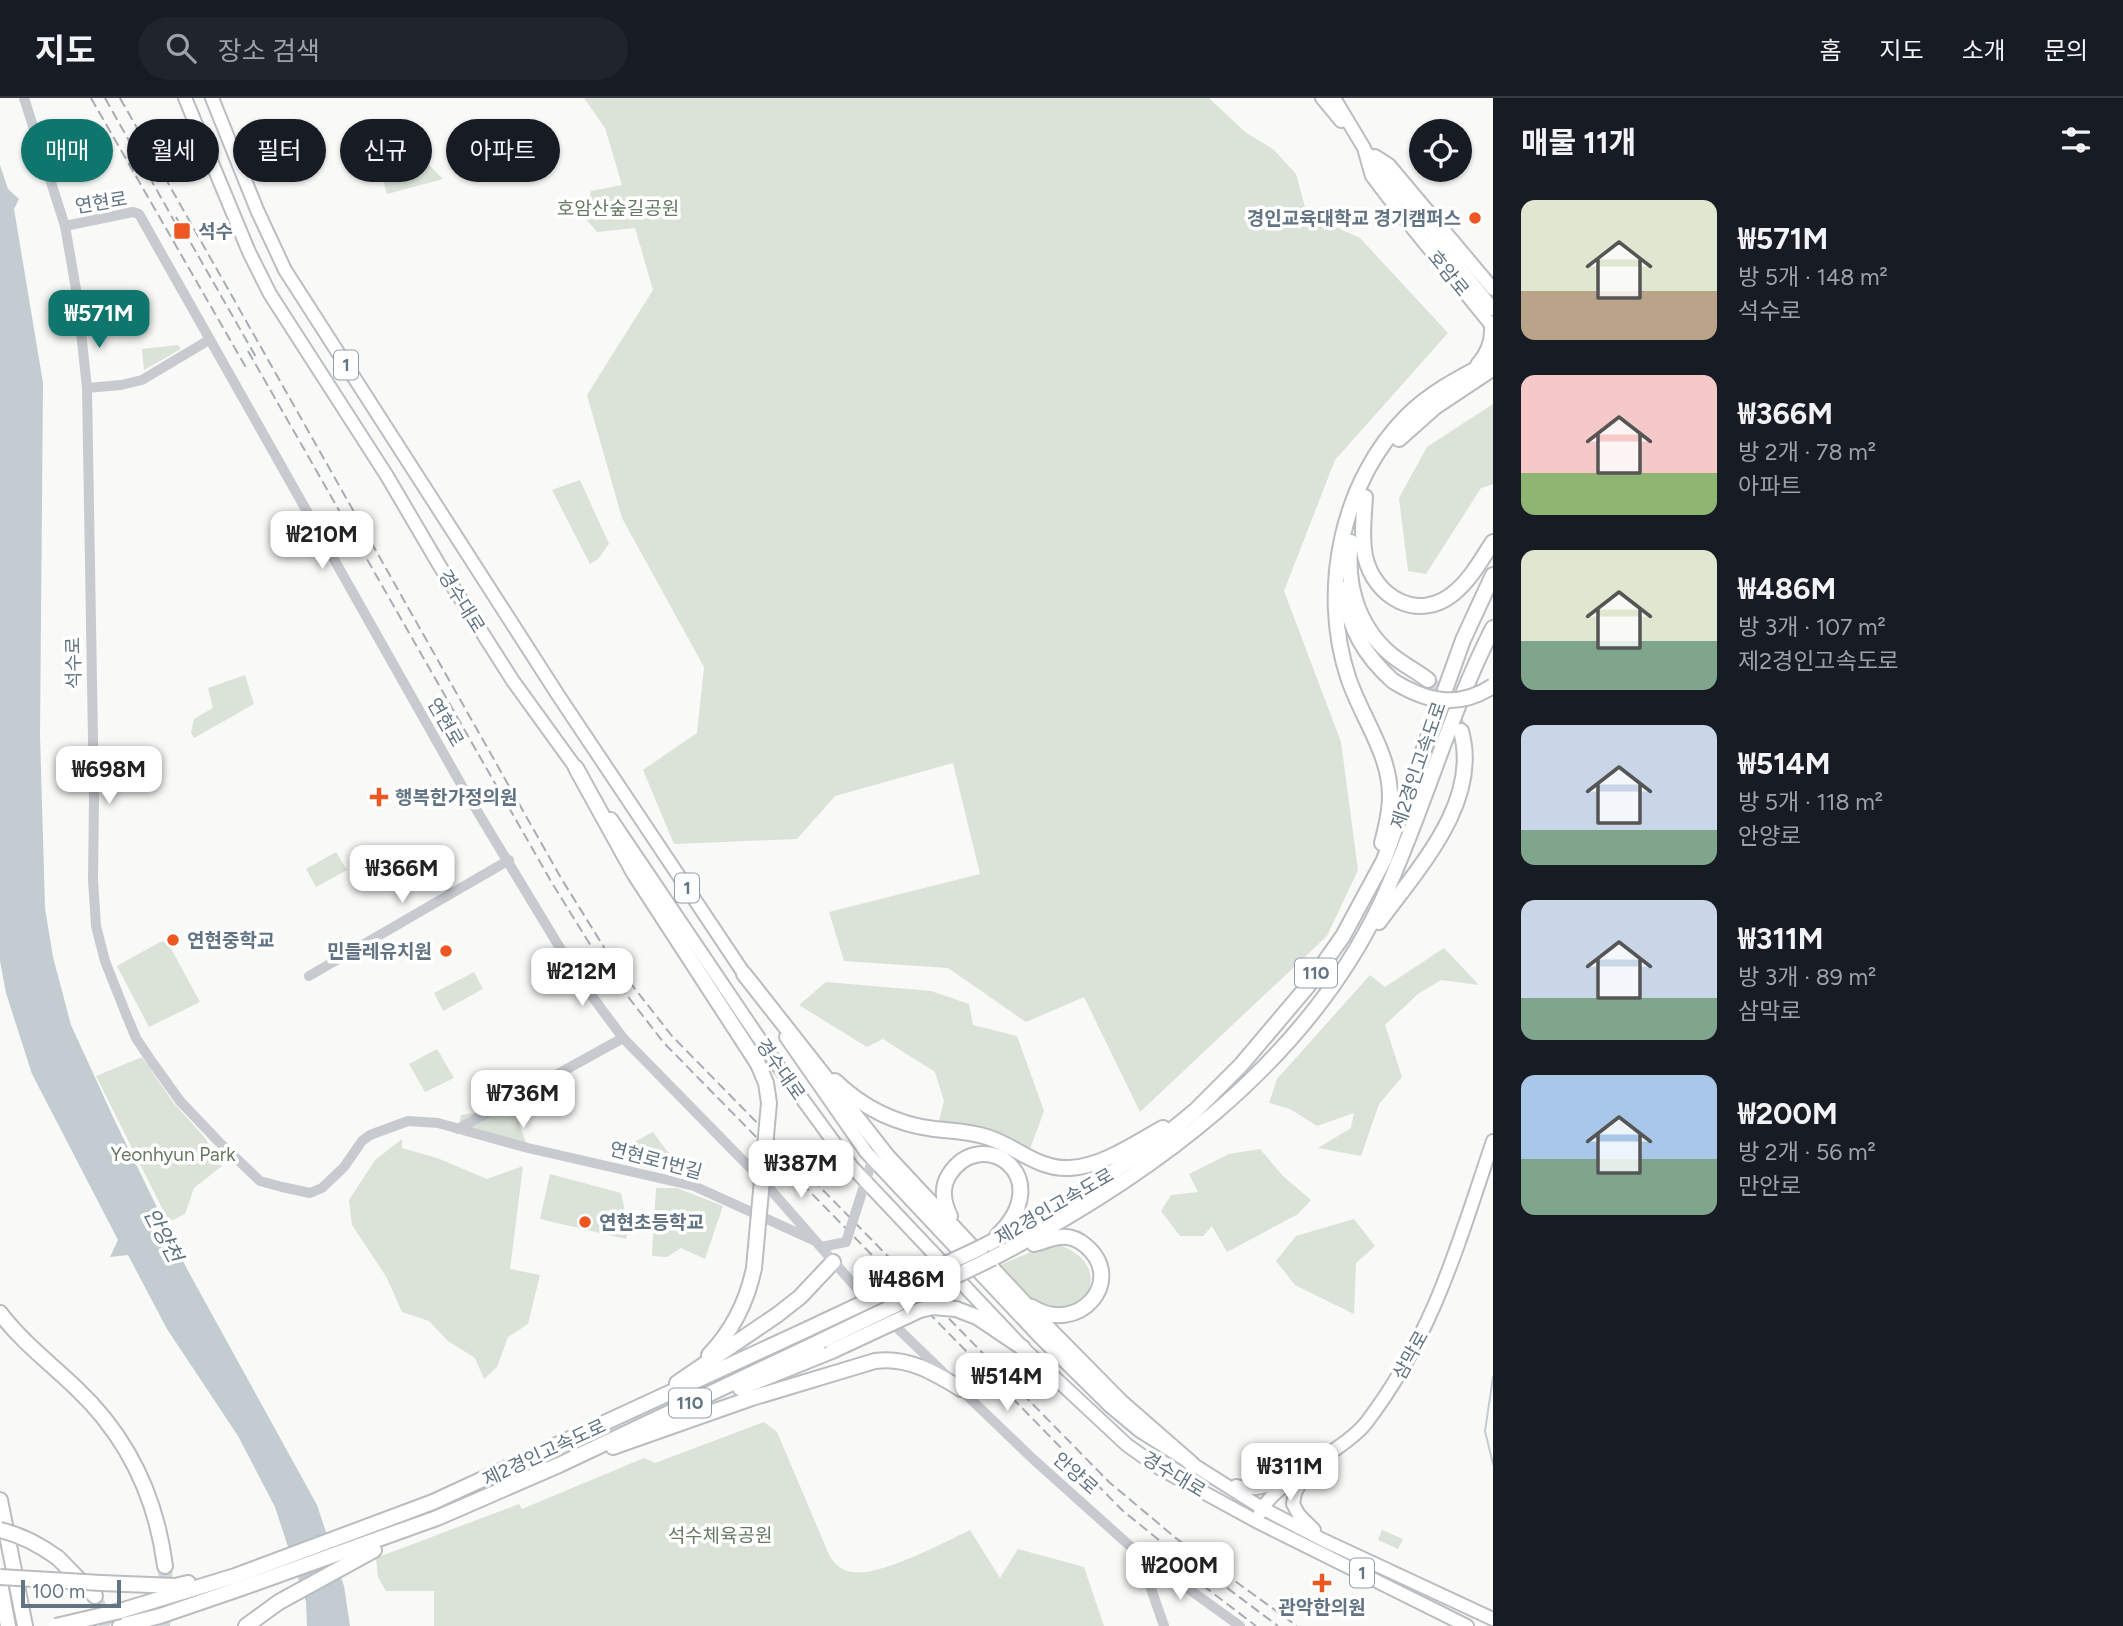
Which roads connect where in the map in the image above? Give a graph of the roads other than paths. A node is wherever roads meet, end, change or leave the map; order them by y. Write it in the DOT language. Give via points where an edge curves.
graph roads {
  1 [pos="24,98"];
  2 [pos="185,98"];
  3 [pos="212,98"];
  4 [pos="1322,98"];
  5 [pos="1334,98"];
  6 [pos="1364,148"];
  7 [pos="65,226"];
  8 [pos="1493,289"];
  9 [pos="1493,309"];
  10 [pos="1492,326"];
  11 [pos="209,340"];
  12 [pos="1493,360"];
  13 [pos="1493,368"];
  14 [pos="1493,376"];
  15 [pos="1472,377"];
  16 [pos="88,388"];
  17 [pos="1365,497"];
  18 [pos="1493,542"];
  19 [pos="1342,545"];
  20 [pos="1493,575"];
  21 [pos="1493,628"];
  22 [pos="1428,680"];
  23 [pos="1493,686"];
  24 [pos="1461,731"];
  25 [pos="576,768"];
  26 [pos="509,860"];
  27 [pos="1372,880"];
  28 [pos="744,974"];
  29 [pos="309,976"];
  30 [pos="1336,980"];
  31 [pos="623,1038"];
  32 [pos="800,1044"];
  33 [pos="796,1091"];
  34 [pos="1195,1111"];
  35 [pos="458,1129"];
  36 [pos="1493,1141"];
  37 [pos="873,1158"];
  38 [pos="866,1180"];
  39 [pos="260,1181"];
  40 [pos="763,1181"];
  41 [pos="752,1212"];
  42 [pos="961,1234"];
  43 [pos="846,1242"];
  44 [pos="817,1244"];
  45 [pos="982,1247"];
  46 [pos="993,1258"];
  47 [pos="833,1262"];
  48 [pos="1020,1298"];
  49 [pos="0,1313"];
  50 [pos="827,1346"];
  51 [pos="1023,1348"];
  52 [pos="676,1383"];
  53 [pos="961,1390"];
  54 [pos="612,1421"];
  55 [pos="1192,1464"];
  56 [pos="559,1465"];
  57 [pos="1305,1472"];
  58 [pos="1226,1484"];
  59 [pos="0,1500"];
  60 [pos="1262,1508"];
  61 [pos="438,1518"];
  62 [pos="1256,1521"];
  63 [pos="0,1530"];
  64 [pos="1323,1540"];
  65 [pos="1139,1554"];
  66 [pos="165,1566"];
  67 [pos="0,1583"];
  68 [pos="237,1583"];
  69 [pos="98,1590"];
  70 [pos="1493,1619"];
  71 [pos="122,1620"];
  72 [pos="3,1626"];
  73 [pos="8,1626"];
  74 [pos="25,1626"];
  75 [pos="56,1626"];
  76 [pos="246,1626"];
  77 [pos="1164,1626"];
  78 [pos="1240,1626"];
  79 [pos="1467,1626"];
  1 -- 7 [label="street, 석수로"];
  2 -- 25 [label="main road, 경수대로 / 1" via="249,252 286,321 513,681"];
  3 -- 28 [label="main road, 경수대로 / 1" via="285,270"];
  4 -- 6 [label="main road, 호암로"];
  5 -- 6 [label="main road, 호암로"];
  6 -- 8 [label="main road, 호암로" via="1389,165"];
  6 -- 9 [label="main road, 호암로"];
  6 -- 10 [label="main road, 호암로" via="1372,176"];
  7 -- 11 [label="street, 연현로" via="139,214"];
  7 -- 16 [label="street, 석수로"];
  10 -- 15 [label="highway" via="1487,353"];
  11 -- 16 [label="street" via="142,380"];
  11 -- 26 [label="street, 연현로"];
  12 -- 15 [label="highway"];
  13 -- 15 [label="highway"];
  14 -- 15 [label="highway"];
  15 -- 17 [label="highway" via="1399,439"];
  15 -- 19 [label="highway" via="1415,409 1377,454 1355,497"];
  16 -- 39 [label="street, 석수로" via="96,926 136,1038 180,1101"];
  17 -- 18 [label="highway" via="1367,564 1381,589 1403,604 1429,606 1453,594"];
  17 -- 22 [label="highway" via="1356,518 1349,560 1355,599 1365,623 1385,649"];
  19 -- 23 [label="highway, bridge" via="1342,579 1354,628 1373,664 1422,697 1466,699"];
  19 -- 27 [label="highway" via="1336,616 1340,646 1390,787 1387,827"];
  20 -- 27 [label="highway, 제2경인고속도로 / 110" via="1463,640 1389,848"];
  21 -- 30 [label="highway, 제2경인고속도로 / 110" via="1380,905"];
  24 -- 30 [label="highway" via="1466,768 1455,808 1415,873"];
  25 -- 33 [label="main road, 경수대로 / 1"];
  25 -- 33 [label="main road" via="617,857 754,1064"];
  25 -- 52 [label="highway, bridge" via="635,873 766,1083 769,1103 754,1268 747,1295 730,1329"];
  26 -- 29 [label="street"];
  26 -- 31 [label="street, 연현로" via="578,976"];
  27 -- 34 [label="highway, 제2경인고속도로 / 110" via="1343,936 1307,987"];
  28 -- 32 [label="highway"];
  28 -- 37 [label="main road, 경수대로 / 1"];
  30 -- 46 [label="highway, 제2경인고속도로 / 110" via="1299,1029 1206,1120 1116,1189"];
  31 -- 35 [label="street"];
  31 -- 40 [label="street, 연현로"];
  32 -- 34 [label="highway" via="839,1084 886,1117 917,1127 984,1136 1054,1167 1090,1165"];
  32 -- 42 [label="highway" via="888,1157"];
  33 -- 38 [label="main road, 경수대로 / 1"];
  34 -- 45 [label="highway, 제2경인고속도로 / 110" via="1077,1196"];
  35 -- 39 [label="street, 연현로1번길" via="408,1122 370,1135 330,1181 310,1193"];
  35 -- 41 [label="street, 연현로1번길" via="694,1186"];
  36 -- 57 [label="main road, 삼막로" via="1450,1273 1425,1329 1364,1426"];
  37 -- 38 [label="street"];
  37 -- 55 [label="main road, 경수대로 / 1" via="1110,1406 1156,1443"];
  38 -- 43 [label="street, bridge"];
  38 -- 51 [label="main road, 경수대로 / 1"];
  40 -- 41 [label="street"];
  40 -- 44 [label="street, 연현로"];
  41 -- 44 [label="street, 연현로1번길"];
  42 -- 45 [label="highway" via="943,1198 948,1176 978,1154 1005,1160 1018,1176 1020,1200 1008,1224"];
  42 -- 48 [label="highway"];
  43 -- 44 [label="street"];
  43 -- 47 [label="street"];
  44 -- 47 [label="street, 연현로"];
  45 -- 54 [label="highway, 제2경인고속도로 / 110, bridge"];
  46 -- 48 [label="highway" via="1065,1237 1083,1243 1095,1257 1099,1286 1092,1301 1079,1311 1050,1315"];
  46 -- 50 [label="highway, 제2경인고속도로 / 110, bridge"];
  47 -- 52 [label="highway" via="785,1309"];
  47 -- 53 [label="street, 안양로"];
  48 -- 55 [label="highway" via="1121,1402"];
  49 -- 66 [label="highway" via="17,1336 100,1411 121,1440 151,1500"];
  50 -- 51 [label="highway, bridge" via="933,1307 977,1317"];
  50 -- 56 [label="highway, 제2경인고속도로 / 110" via="759,1382 685,1405"];
  51 -- 62 [label="main road, 경수대로 / 1" via="1127,1445"];
  52 -- 54 [label="highway"];
  53 -- 56 [label="highway" via="916,1366 875,1361"];
  53 -- 65 [label="street, 안양로"];
  54 -- 68 [label="highway, 제2경인고속도로 / 110"];
  55 -- 58 [label="main road, 경수대로 / 1"];
  56 -- 61 [label="highway, 제2경인고속도로 / 110"];
  57 -- 58 [label="main road" via="1248,1490"];
  57 -- 60 [label="main road, 삼막로"];
  57 -- 64 [label="main road" via="1293,1504"];
  58 -- 60 [label="main road, 경수대로 / 1"];
  59 -- 74 [label="highway"];
  60 -- 62 [label="main road, 삼막로"];
  60 -- 64 [label="main road, 경수대로 / 1"];
  61 -- 68 [label="highway, 제2경인고속도로 / 110"];
  61 -- 76 [label="highway" via="313,1582"];
  62 -- 79 [label="main road, 경수대로 / 1"];
  63 -- 69 [label="highway, bridge" via="39,1544"];
  64 -- 70 [label="main road, 경수대로 / 1"];
  65 -- 77 [label="street, 안양로"];
  65 -- 78 [label="street"];
  67 -- 69 [label="highway, bridge"];
  67 -- 72 [label="highway"];
  67 -- 73 [label="highway"];
  68 -- 69 [label="highway"];
  68 -- 71 [label="highway, 제2경인고속도로 / 110"];
  71 -- 75 [label="highway, 제2경인고속도로 / 110, bridge"];
}
